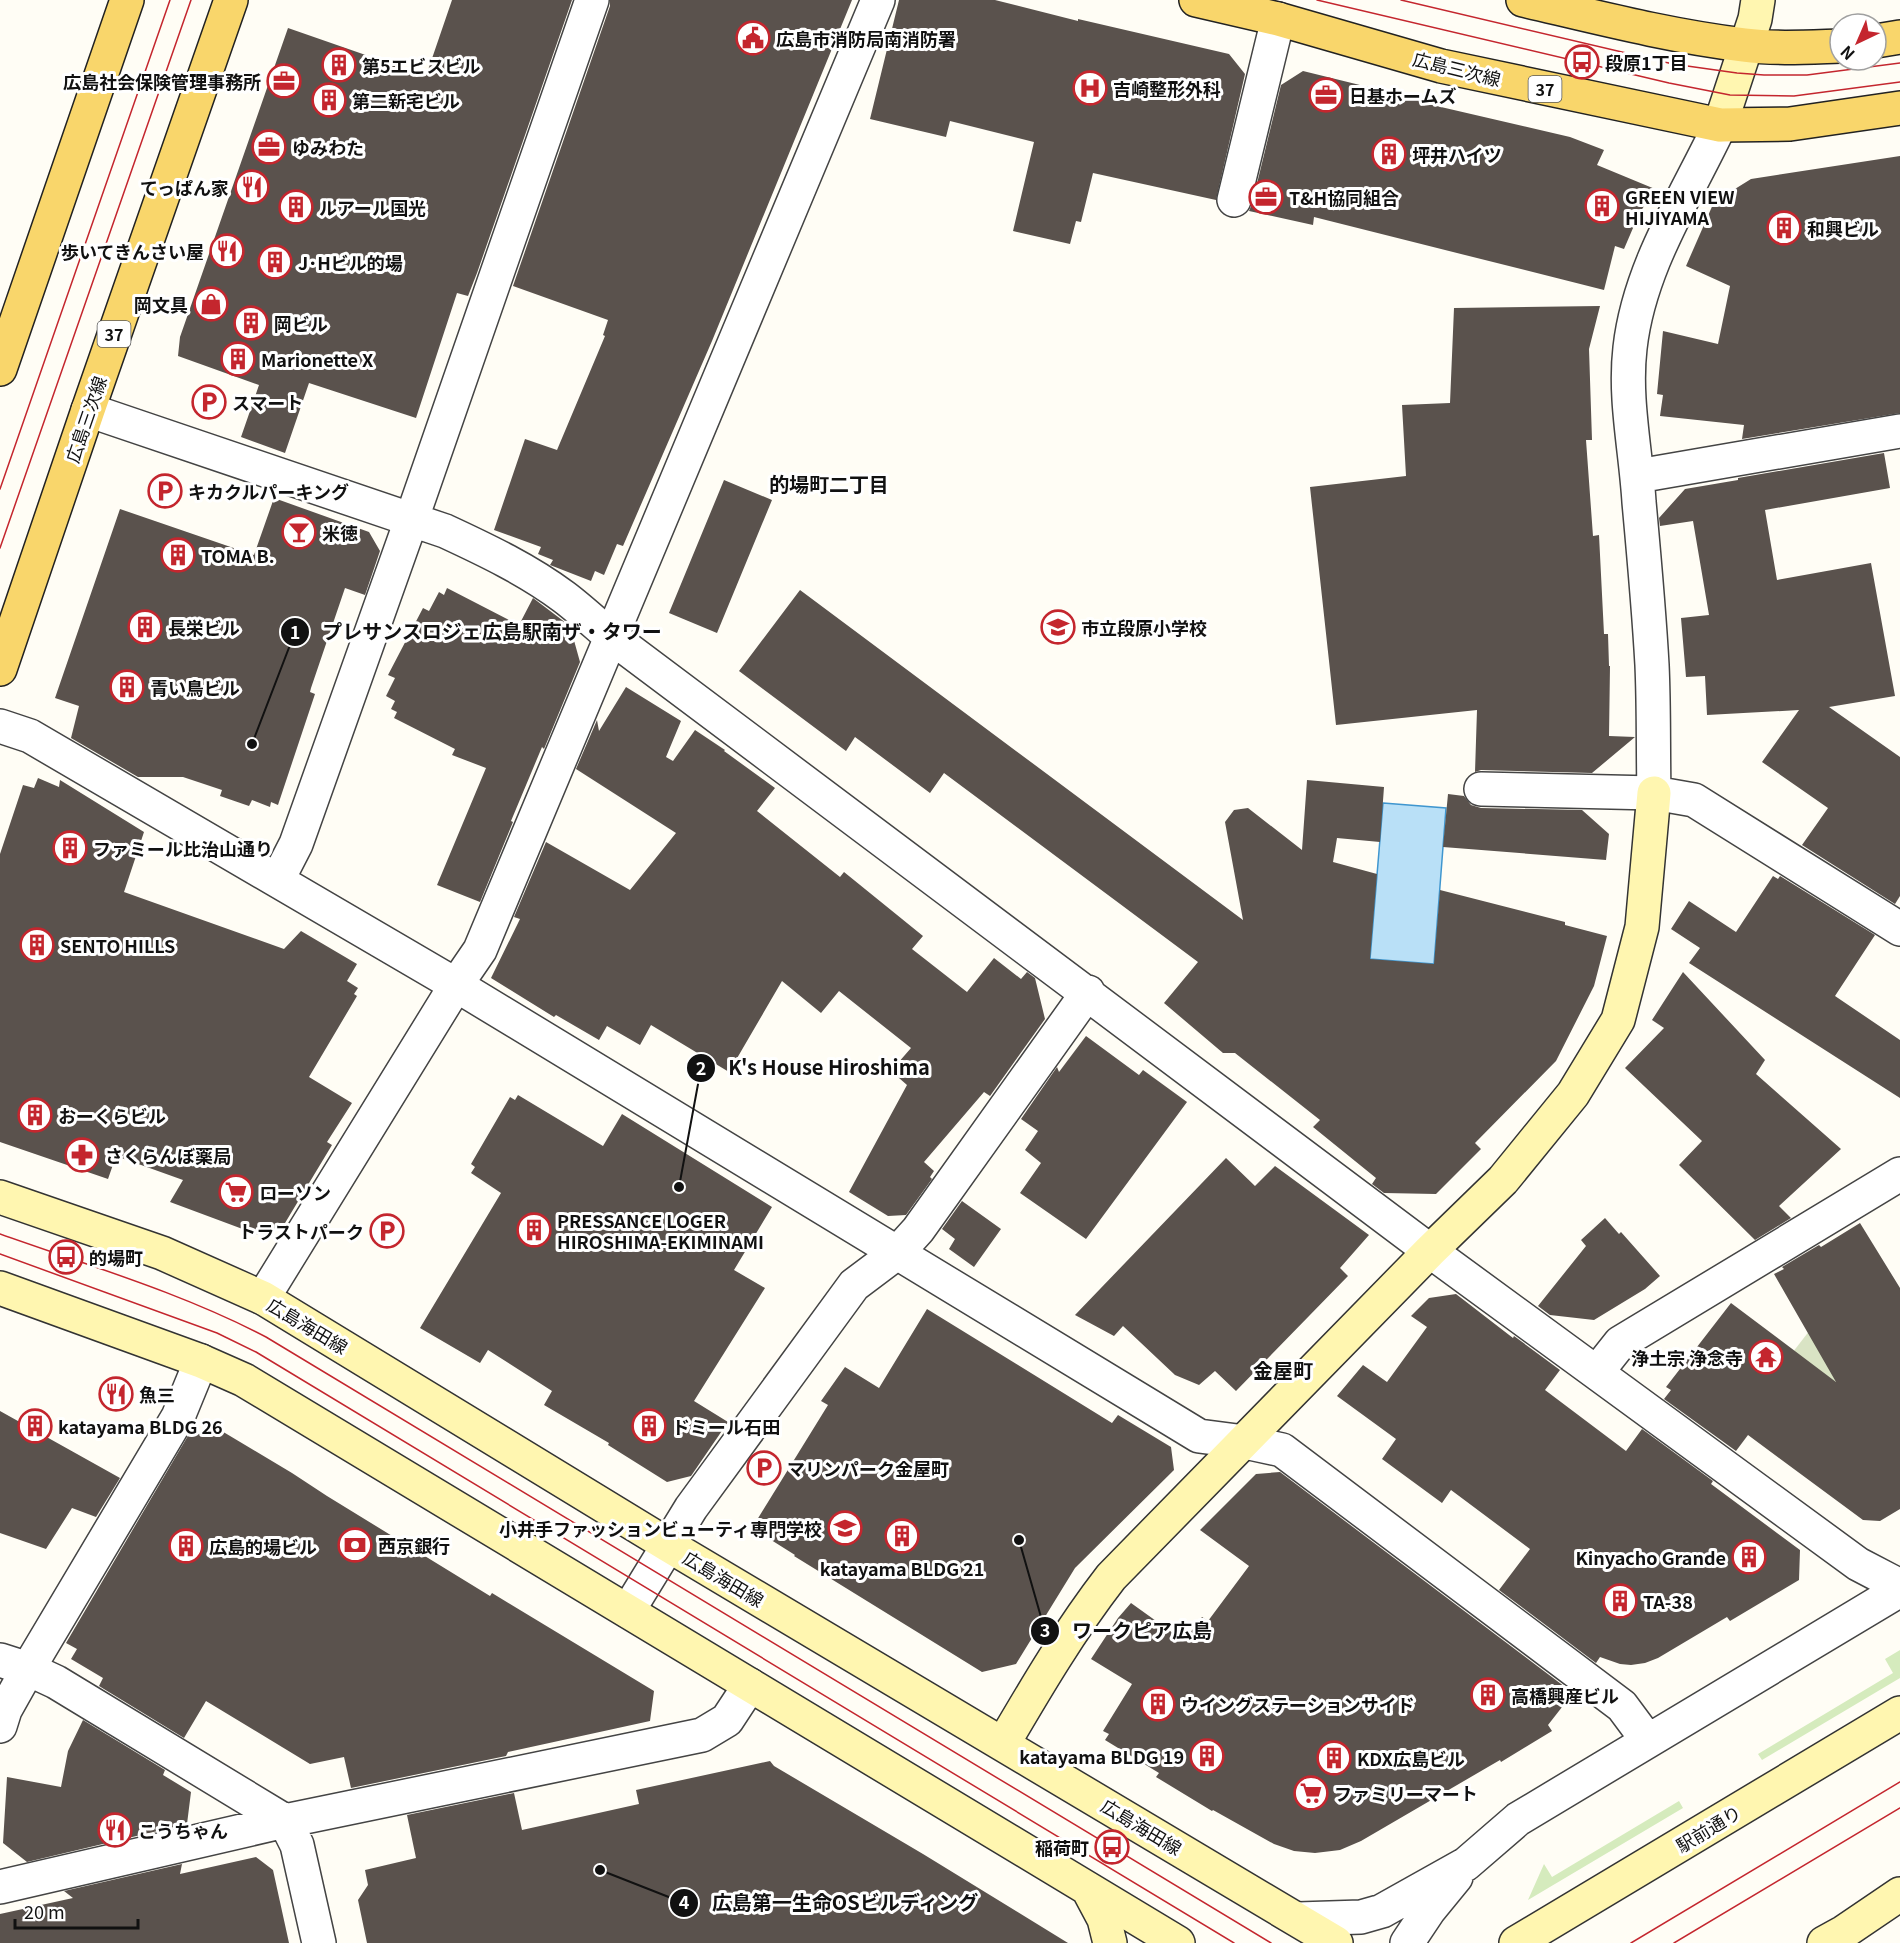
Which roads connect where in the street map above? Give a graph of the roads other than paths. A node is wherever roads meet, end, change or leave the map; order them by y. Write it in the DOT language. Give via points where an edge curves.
graph roads {
  1 [pos="127,0"];
  2 [pos="231,0"];
  3 [pos="592,0"];
  4 [pos="878,0"];
  5 [pos="1196,0"];
  6 [pos="1524,0"];
  7 [pos="1758,0"];
  8 [pos="1278,19"];
  9 [pos="1746,46"];
  10 [pos="1828,46"];
  11 [pos="1900,108"];
  12 [pos="1720,125"];
  13 [pos="1234,200"];
  14 [pos="0,369"];
  15 [pos="88,410"];
  16 [pos="1900,431"];
  17 [pos="1638,476"];
  18 [pos="412,518"];
  19 [pos="610,636"];
  20 [pos="0,669"];
  21 [pos="0,726"];
  22 [pos="1481,789"];
  23 [pos="1654,793"];
  24 [pos="278,879"];
  25 [pos="1900,929"];
  26 [pos="456,985"];
  27 [pos="1088,992"];
  28 [pos="1900,1174"];
  29 [pos="0,1197"];
  30 [pos="1430,1251"];
  31 [pos="897,1252"];
  32 [pos="0,1288"];
  33 [pos="263,1298"];
  34 [pos="201,1361"];
  35 [pos="1597,1372"];
  36 [pos="1245,1442"];
  37 [pos="668,1545"];
  38 [pos="1900,1588"];
  39 [pos="628,1611"];
  40 [pos="14,1664"];
  41 [pos="750,1684"];
  42 [pos="1900,1713"];
  43 [pos="0,1726"];
  44 [pos="1648,1742"];
  45 [pos="1003,1743"];
  46 [pos="285,1821"];
  47 [pos="1466,1864"];
  48 [pos="0,1887"];
  49 [pos="1088,1889"];
  50 [pos="1900,1894"];
  51 [pos="1298,1919"];
  52 [pos="1835,1939"];
  53 [pos="319,1943"];
  54 [pos="1110,1943"];
  55 [pos="1178,1943"];
  56 [pos="1336,1943"];
  57 [pos="1407,1943"];
  58 [pos="1516,1943"];
  1 -- 14 [label="main road"];
  2 -- 15 [label="main road, 広島三次線 / 37"];
  3 -- 18 [label="street"];
  4 -- 19 [label="street"];
  5 -- 8 [label="main road, 広島三次線 / 37"];
  6 -- 9 [label="main road" via="1682,36"];
  7 -- 9 [label="main road"];
  8 -- 12 [label="main road, 広島三次線 / 37" via="1441,66"];
  8 -- 13 [label="street"];
  9 -- 10 [label="main road"];
  9 -- 12 [label="main road"];
  11 -- 12 [label="main road, 広島三次線 / 37" via="1790,124"];
  12 -- 17 [label="street" via="1672,218 1638,307 1628,387"];
  15 -- 18 [label="street"];
  15 -- 20 [label="main road, 広島三次線 / 37"];
  16 -- 17 [label="street"];
  17 -- 23 [label="street" via="1652,665"];
  18 -- 19 [label="street" via="478,546 538,579"];
  18 -- 24 [label="street" via="296,844"];
  19 -- 26 [label="street" via="480,950"];
  19 -- 27 [label="street"];
  21 -- 24 [label="street" via="30,736"];
  22 -- 23 [label="street"];
  23 -- 25 [label="street" via="1694,800"];
  23 -- 30 [label="main road" via="1642,927 1618,1020 1574,1094 1503,1180"];
  24 -- 26 [label="street"];
  26 -- 31 [label="street"];
  26 -- 33 [label="street"];
  27 -- 30 [label="street"];
  27 -- 31 [label="street" via="918,1230"];
  28 -- 35 [label="street" via="1620,1343"];
  29 -- 33 [label="main road, 広島海田線" via="162,1253"];
  30 -- 35 [label="street"];
  30 -- 36 [label="main road"];
  31 -- 36 [label="street" via="1199,1436"];
  31 -- 37 [label="street" via="854,1285"];
  32 -- 34 [label="main road"];
  33 -- 37 [label="main road, 広島海田線"];
  34 -- 39 [label="main road" via="282,1401"];
  34 -- 40 [label="street" via="178,1417"];
  35 -- 38 [label="street" via="1858,1564"];
  36 -- 44 [label="street" via="1282,1450 1622,1706"];
  36 -- 45 [label="main road" via="1111,1577 1062,1645"];
  37 -- 39 [label="street"];
  37 -- 45 [label="main road, 広島海田線"];
  38 -- 44 [label="street"];
  39 -- 41 [label="main road"];
  40 -- 43 [label="street"];
  40 -- 46 [label="street" via="56,1682"];
  41 -- 46 [label="street" via="727,1720 702,1735"];
  41 -- 49 [label="main road"];
  42 -- 58 [label="main road, 駅前通り"];
  44 -- 47 [label="street" via="1518,1819"];
  45 -- 51 [label="main road, 広島海田線"];
  46 -- 48 [label="street"];
  46 -- 53 [label="street" via="297,1845"];
  47 -- 51 [label="street" via="1383,1911 1360,1917"];
  47 -- 57 [label="street"];
  49 -- 54 [label="main road" via="1104,1919"];
  49 -- 55 [label="main road"];
  50 -- 52 [label="main road"];
  51 -- 56 [label="main road, 広島海田線"];
}
